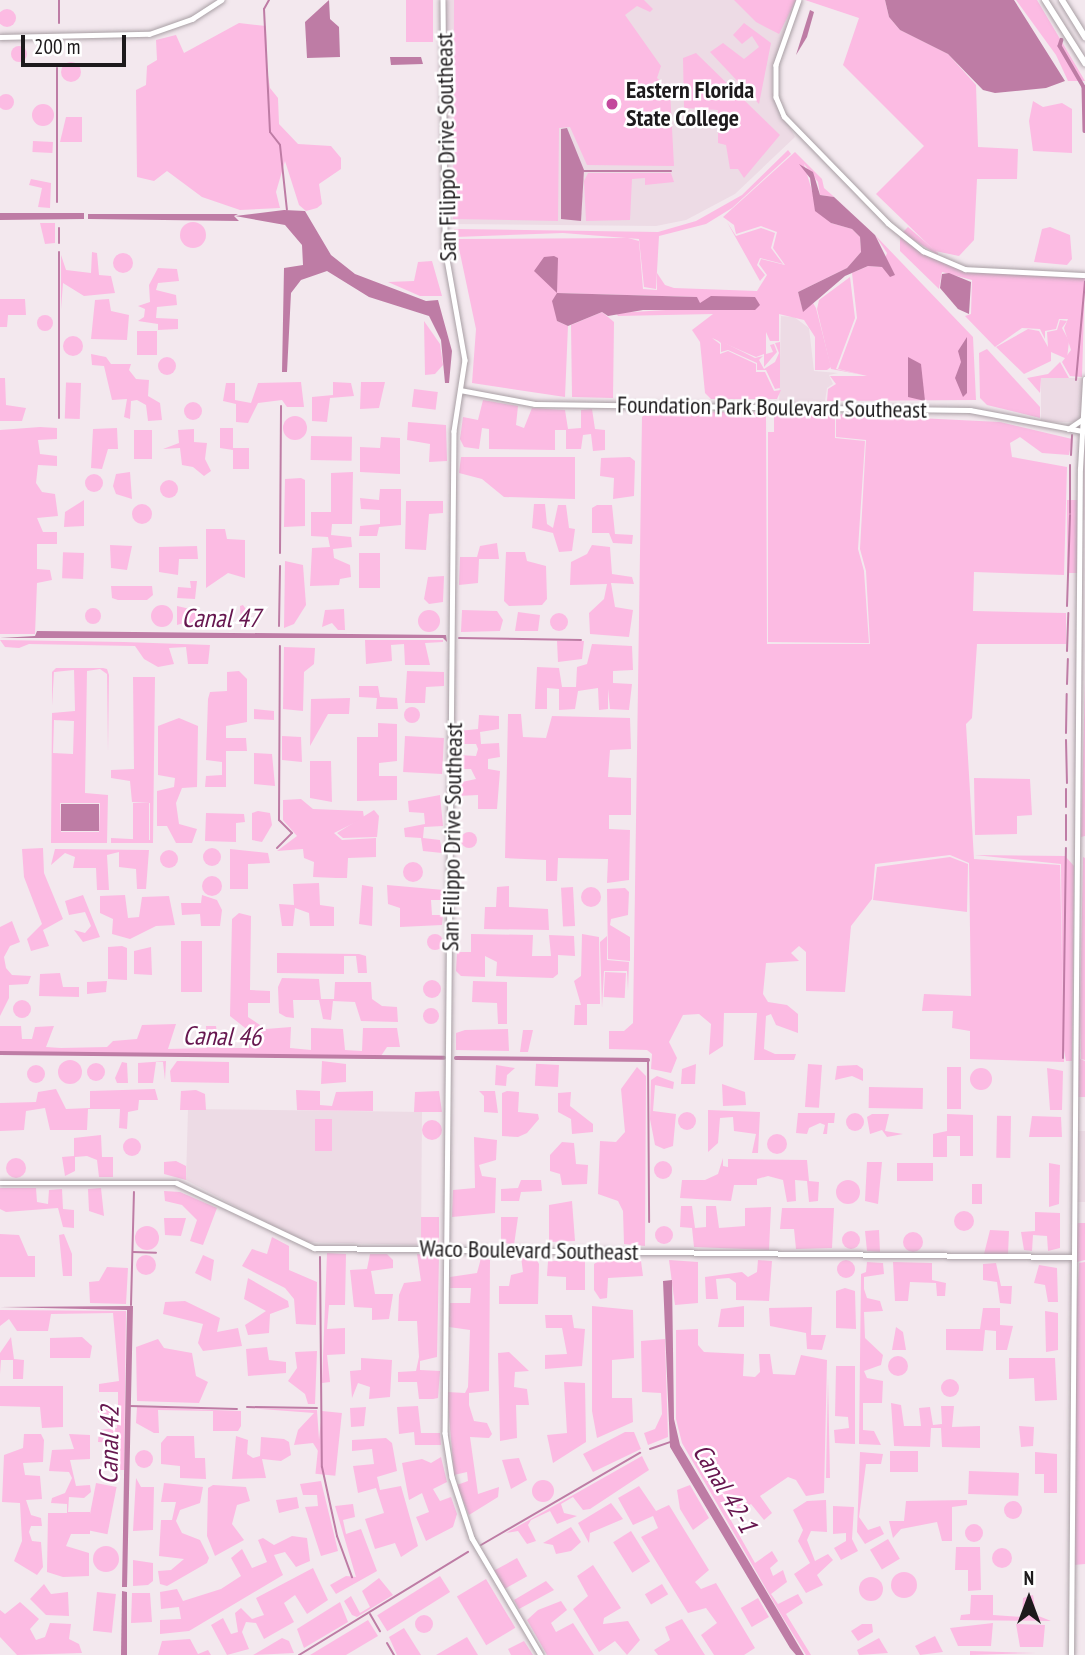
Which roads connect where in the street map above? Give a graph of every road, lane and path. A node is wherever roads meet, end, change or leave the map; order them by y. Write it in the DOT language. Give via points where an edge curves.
graph roads {
  1 [pos="221,0"];
  2 [pos="443,0"];
  3 [pos="799,0"];
  4 [pos="1045,0"];
  5 [pos="1062,0"];
  6 [pos="0,37"];
  7 [pos="1085,37"];
  8 [pos="1085,63"];
  9 [pos="1085,275"];
  10 [pos="1085,379"];
  11 [pos="460,390"];
  12 [pos="1083,419"];
  13 [pos="1067,430"];
  14 [pos="1082,431"];
  15 [pos="0,1183"];
  16 [pos="447,1250"];
  17 [pos="1072,1257"];
  18 [pos="541,1655"];
  19 [pos="1071,1655"];
  1 -- 6 [label="street" via="192,19 149,34"];
  2 -- 11 [label="street, San Filippo Drive Southeast" via="445,248 465,350"];
  3 -- 9 [label="street" via="776,65 776,97 784,116 888,223 923,251 963,269"];
  4 -- 8 [label="highway"];
  5 -- 7 [label="highway"];
  10 -- 12 [label="street"];
  11 -- 13 [label="street, Foundation Park Boulevard Southeast" via="535,404 970,410"];
  11 -- 16 [label="street, San Filippo Drive Southeast" via="454,442"];
  12 -- 13 [label="street"];
  12 -- 14 [label="street"];
  13 -- 14 [label="street, Foundation Park Boulevard Southeast"];
  14 -- 17 [label="street"];
  15 -- 16 [label="street, Waco Boulevard Southeast" via="177,1183 314,1248"];
  16 -- 17 [label="street, Waco Boulevard Southeast"];
  16 -- 18 [label="street, San Filippo Drive Southeast" via="444,1417 452,1477 472,1538"];
  17 -- 19 [label="street"];
}
